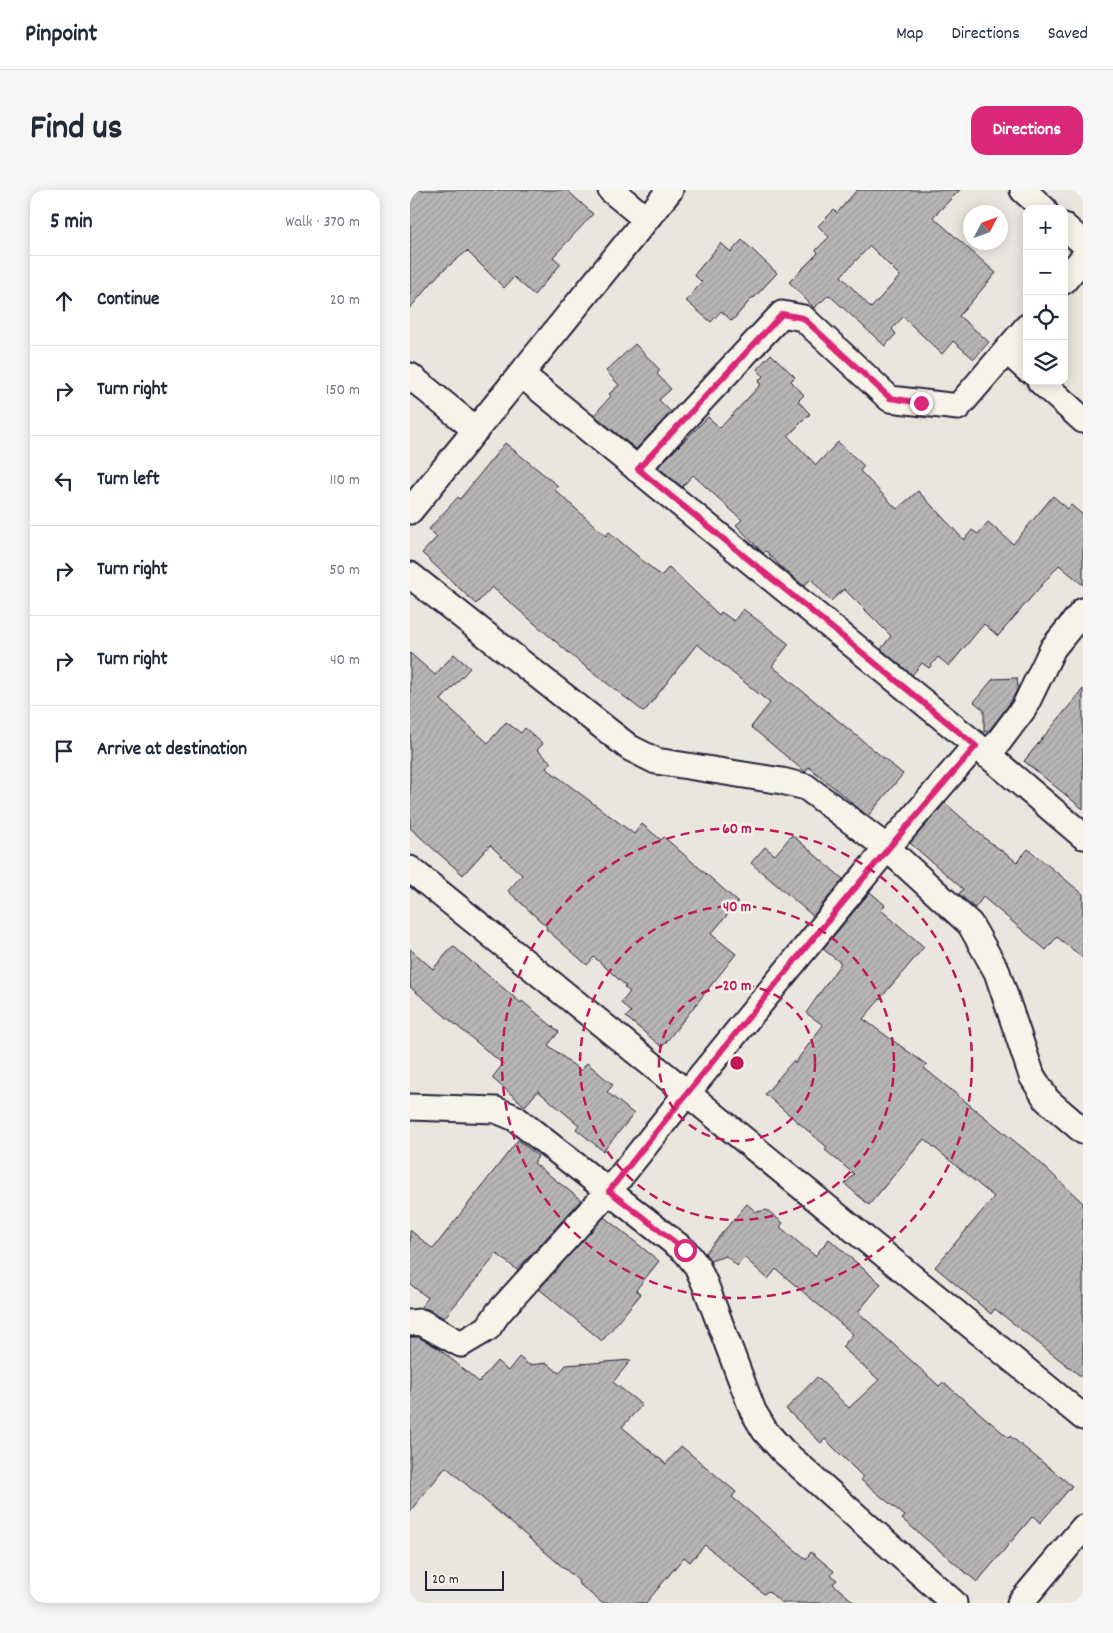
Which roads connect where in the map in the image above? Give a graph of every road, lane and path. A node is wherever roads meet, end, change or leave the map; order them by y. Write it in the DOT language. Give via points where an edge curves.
graph roads {
  1 [pos="611,190"];
  2 [pos="670,190"];
  3 [pos="1022,190"];
  4 [pos="1039,205"];
  5 [pos="646,219"];
  6 [pos="1068,230"];
  7 [pos="1083,243"];
  8 [pos="1083,258"];
  9 [pos="1068,276"];
  10 [pos="1023,332"];
  11 [pos="1007,351"];
  12 [pos="1023,365"];
  13 [pos="521,374"];
  14 [pos="410,376"];
  15 [pos="1044,385"];
  16 [pos="1083,420"];
  17 [pos="476,430"];
  18 [pos="638,469"];
  19 [pos="410,511"];
  20 [pos="410,575"];
  21 [pos="1083,611"];
  22 [pos="982,751"];
  23 [pos="1083,836"];
  24 [pos="887,848"];
  25 [pos="410,869"];
  26 [pos="687,1093"];
  27 [pos="410,1107"];
  28 [pos="1083,1131"];
  29 [pos="609,1191"];
  30 [pos="410,1323"];
  31 [pos="1083,1417"];
  32 [pos="1083,1528"];
  33 [pos="954,1603"];
  34 [pos="1020,1603"];
  1 -- 5 [label="street"];
  2 -- 5 [label="street"];
  3 -- 4 [label="street"];
  5 -- 13 [label="street"];
  6 -- 7 [label="street"];
  8 -- 9 [label="street"];
  10 -- 11 [label="street"];
  11 -- 12 [label="street"];
  11 -- 18 [label="street" via="958,407 890,398 803,318 782,314"];
  13 -- 17 [label="street"];
  13 -- 18 [label="street"];
  14 -- 17 [label="street"];
  15 -- 16 [label="street"];
  17 -- 19 [label="street"];
  18 -- 22 [label="street"];
  20 -- 24 [label="street" via="630,748 656,761 806,787"];
  21 -- 22 [label="street" via="1053,648 1024,708"];
  22 -- 23 [label="street"];
  22 -- 24 [label="street"];
  24 -- 26 [label="street"];
  24 -- 28 [label="street" via="970,924 997,972 1032,1076 1047,1100"];
  25 -- 26 [label="street"];
  26 -- 29 [label="street"];
  26 -- 31 [label="street"];
  27 -- 29 [label="street" via="496,1110 515,1118"];
  29 -- 30 [label="street" via="488,1328 461,1344 421,1322"];
  29 -- 33 [label="street" via="685,1250 697,1266 753,1411 765,1431 783,1451"];
  32 -- 34 [label="street"];
}
